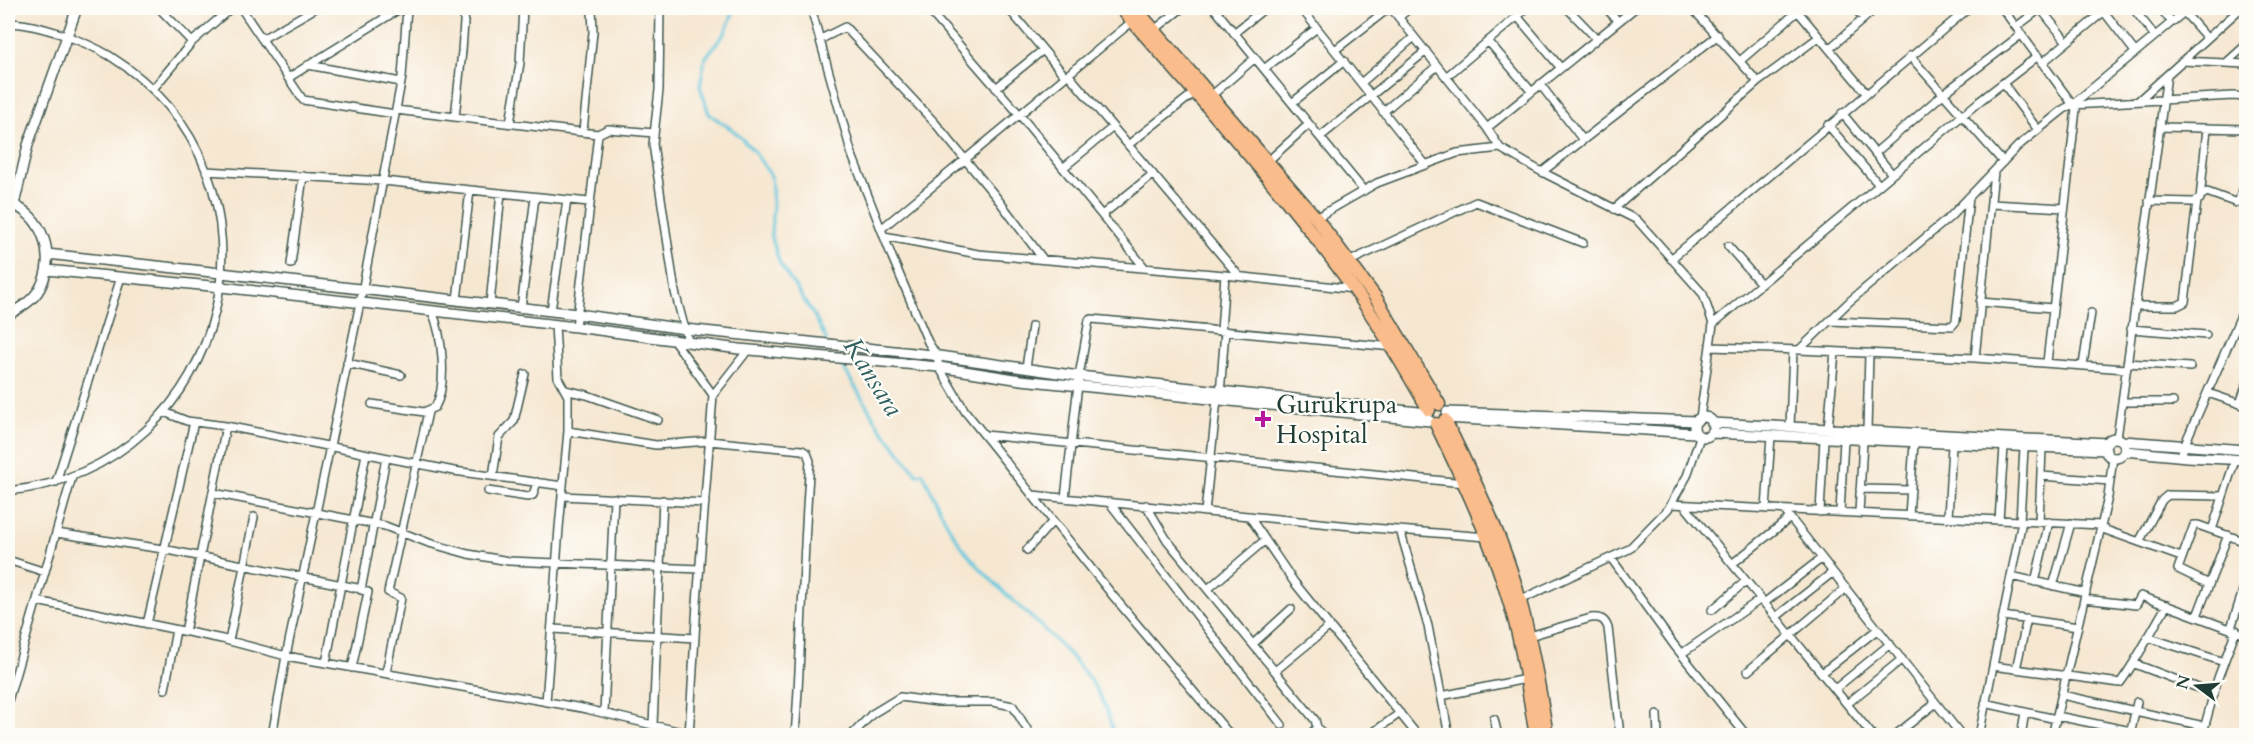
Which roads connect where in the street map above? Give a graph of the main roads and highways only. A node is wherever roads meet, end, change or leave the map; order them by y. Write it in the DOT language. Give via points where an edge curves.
graph roads {
  1 [pos="1121,8"];
  2 [pos="1136,14"];
  3 [pos="1150,33"];
  4 [pos="1438,415"];
  5 [pos="1524,638"];
  6 [pos="1536,735"];
  7 [pos="1546,735"];
  1 -- 2 [label="highway"];
  2 -- 3 [label="highway"];
  3 -- 4 [label="highway" via="1194,93 1291,205 1354,289"];
  3 -- 4 [label="highway" via="1316,219 1376,298"];
  4 -- 5 [label="highway"];
  4 -- 5 [label="highway" via="1483,498 1520,600"];
  5 -- 6 [label="highway"];
  5 -- 7 [label="highway" via="1538,678"];
}
